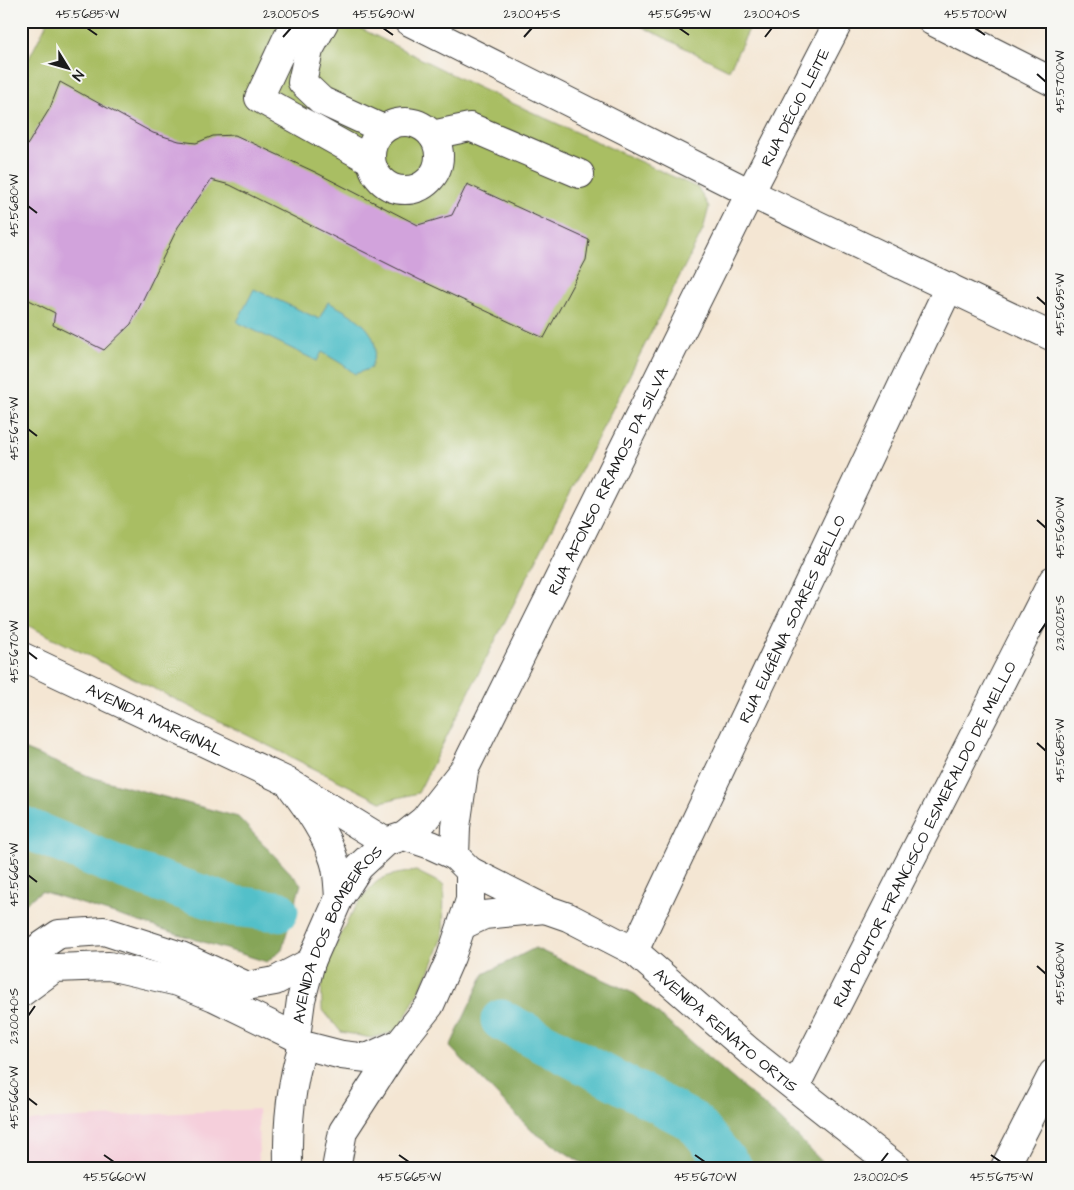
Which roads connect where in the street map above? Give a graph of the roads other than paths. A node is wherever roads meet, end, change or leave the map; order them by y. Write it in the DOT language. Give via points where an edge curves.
graph roads {
  1 [pos="295,21"];
  2 [pos="325,21"];
  3 [pos="408,21"];
  4 [pos="839,21"];
  5 [pos="932,21"];
  6 [pos="1052,79"];
  7 [pos="322,101"];
  8 [pos="307,125"];
  9 [pos="382,129"];
  10 [pos="432,135"];
  11 [pos="370,160"];
  12 [pos="580,174"];
  13 [pos="750,193"];
  14 [pos="949,287"];
  15 [pos="1053,337"];
  16 [pos="1053,580"];
  17 [pos="21,656"];
  18 [pos="465,768"];
  19 [pos="288,782"];
  20 [pos="395,839"];
  21 [pos="462,864"];
  22 [pos="339,898"];
  23 [pos="545,909"];
  24 [pos="463,925"];
  25 [pos="634,951"];
  26 [pos="21,960"];
  27 [pos="312,962"];
  28 [pos="21,993"];
  29 [pos="300,1041"];
  30 [pos="400,1043"];
  31 [pos="1053,1073"];
  32 [pos="795,1087"];
  33 [pos="288,1169"];
  34 [pos="336,1169"];
  35 [pos="898,1169"];
  36 [pos="1004,1169"];
  1 -- 8 [label="street" via="258,98"];
  2 -- 7 [label="street" via="309,50 302,82"];
  3 -- 13 [label="street"];
  4 -- 13 [label="street, RUA DÉCIO LEITE"];
  5 -- 6 [label="street"];
  7 -- 8 [label="street" via="307,98 299,105 298,112"];
  7 -- 9 [label="street"];
  8 -- 11 [label="street"];
  9 -- 10 [label="street" via="403,121 414,122"];
  9 -- 11 [label="street" via="371,148"];
  10 -- 11 [label="street" via="439,156 437,168 423,186 400,190 389,187 380,180"];
  10 -- 12 [label="street" via="470,127"];
  13 -- 14 [label="street"];
  13 -- 18 [label="street, RUA AFONSO RRAMOS DA SILVA"];
  14 -- 15 [label="street"];
  14 -- 25 [label="street, RUA EUGÊNIA SOARES BELLO"];
  16 -- 32 [label="street, RUA DOUTOR FRANCISCO ESMERALDO DE MELLO"];
  17 -- 19 [label="street, AVENIDA MARGINAL"];
  18 -- 20 [label="street, RUA AFONSO RRAMOS DA SILVA" via="424,820"];
  18 -- 21 [label="street, RUA AFONSO RRAMOS DA SILVA" via="456,827"];
  19 -- 20 [label="street, AVENIDA MARGINAL"];
  19 -- 22 [label="street, AVENIDA MARGINAL" via="320,830 334,860"];
  20 -- 21 [label="street, AVENIDA DOS BOMBEIROS" via="431,844"];
  20 -- 22 [label="street, AVENIDA DOS BOMBEIROS" via="359,867"];
  21 -- 23 [label="street, AVENIDA RENATO ORTIS"];
  21 -- 24 [label="street, AVENIDA DOS BOMBEIROS" via="470,900"];
  22 -- 27 [label="street, AVENIDA DOS BOMBEIROS"];
  23 -- 24 [label="street, AVENIDA RENATO ORTIS" via="484,915"];
  23 -- 25 [label="street, AVENIDA RENATO ORTIS" via="568,917"];
  24 -- 30 [label="street, AVENIDA DOS BOMBEIROS" via="430,1005"];
  25 -- 32 [label="street, AVENIDA RENATO ORTIS"];
  26 -- 27 [label="street" via="59,934 104,931 181,956 247,986 275,981"];
  27 -- 29 [label="street, AVENIDA DOS BOMBEIROS" via="301,1000"];
  28 -- 29 [label="street" via="56,968 109,966 178,982"];
  29 -- 30 [label="street, AVENIDA DOS BOMBEIROS" via="342,1055 367,1058"];
  29 -- 33 [label="street, AVENIDA DOS BOMBEIROS" via="287,1137"];
  30 -- 34 [label="street, AVENIDA DOS BOMBEIROS" via="343,1132"];
  31 -- 36 [label="street"];
  32 -- 35 [label="street, AVENIDA RENATO ORTIS"];
}
